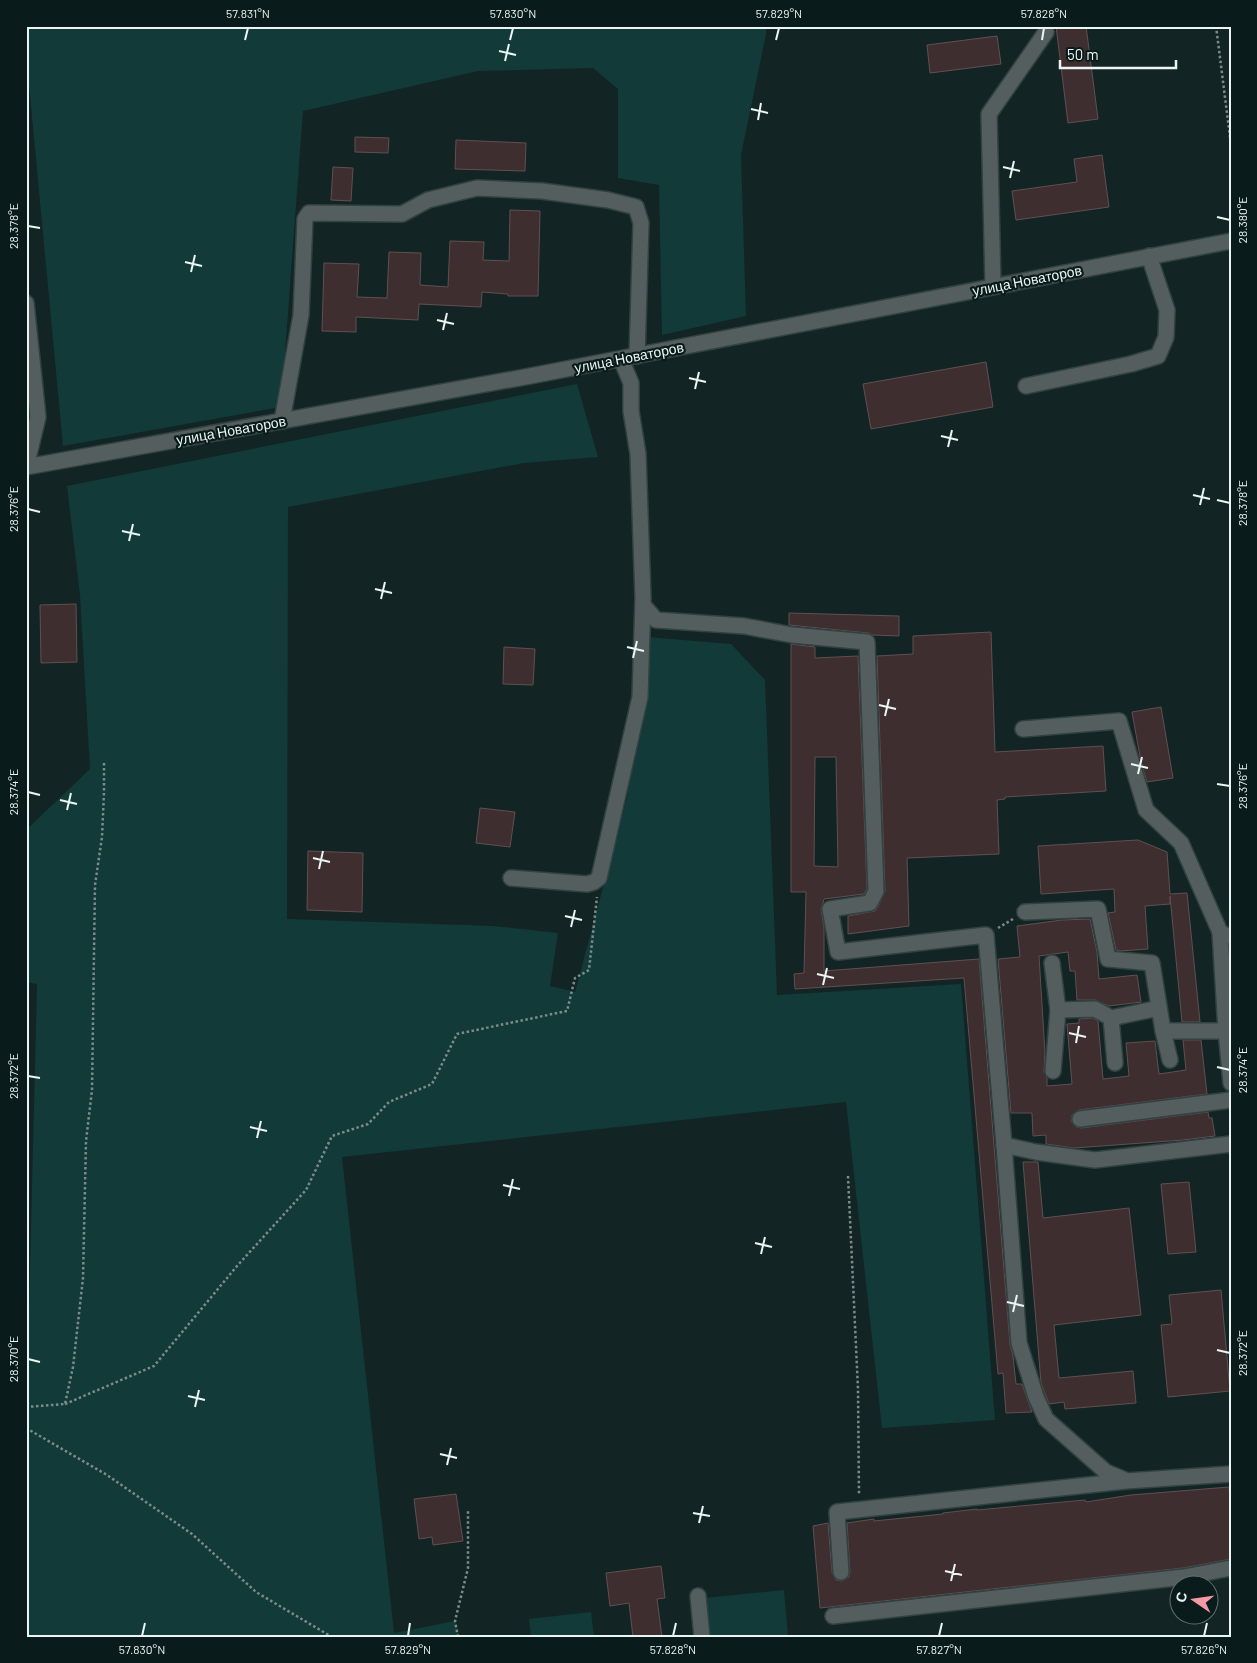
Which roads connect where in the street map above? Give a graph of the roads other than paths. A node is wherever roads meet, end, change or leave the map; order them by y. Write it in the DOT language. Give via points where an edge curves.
graph roads {
  1 [pos="1046,32"];
  2 [pos="1231,241"];
  3 [pos="1149,256"];
  4 [pos="993,286"];
  5 [pos="26,303"];
  6 [pos="637,356"];
  7 [pos="621,358"];
  8 [pos="1026,386"];
  9 [pos="282,421"];
  10 [pos="26,467"];
  11 [pos="643,605"];
  12 [pos="1023,729"];
  13 [pos="511,878"];
  14 [pos="1025,912"];
  15 [pos="1225,935"];
  16 [pos="1052,963"];
  17 [pos="1160,1008"];
  18 [pos="1058,1010"];
  19 [pos="1111,1018"];
  20 [pos="1228,1027"];
  21 [pos="1163,1031"];
  22 [pos="1170,1060"];
  23 [pos="1115,1063"];
  24 [pos="1053,1071"];
  25 [pos="1231,1083"];
  26 [pos="1231,1100"];
  27 [pos="1080,1119"];
  28 [pos="1231,1144"];
  29 [pos="1004,1145"];
  30 [pos="1231,1474"];
  31 [pos="1126,1480"];
  32 [pos="1231,1568"];
  33 [pos="841,1572"];
  34 [pos="698,1596"];
  35 [pos="833,1616"];
  36 [pos="702,1637"];
  1 -- 4 [label="street" via="988,114"];
  2 -- 3 [label="street, улица Новаторов"];
  3 -- 4 [label="street, улица Новаторов"];
  3 -- 8 [label="street" via="1167,310 1166,337 1158,356"];
  4 -- 6 [label="street, улица Новаторов"];
  5 -- 10 [label="street" via="38,418"];
  6 -- 7 [label="street, улица Новаторов"];
  6 -- 9 [label="street" via="641,223 636,207 542,191 477,188 428,200 402,214 309,214 305,219 301,315"];
  7 -- 9 [label="street, улица Новаторов"];
  7 -- 11 [label="street" via="631,383 631,411 638,454"];
  9 -- 10 [label="street, улица Новаторов"];
  11 -- 13 [label="street" via="640,697 599,878 587,884"];
  11 -- 29 [label="street" via="656,620 744,626 792,635 867,642 876,891 870,903 830,909 838,952 986,935"];
  12 -- 15 [label="street" via="1119,721 1146,810 1181,843"];
  14 -- 17 [label="street" via="1098,909 1108,959 1152,963"];
  15 -- 20 [label="street"];
  16 -- 18 [label="street"];
  17 -- 19 [label="street"];
  17 -- 21 [label="street"];
  18 -- 19 [label="street" via="1095,1009"];
  18 -- 24 [label="street"];
  19 -- 23 [label="street"];
  20 -- 21 [label="street"];
  20 -- 25 [label="street"];
  21 -- 22 [label="street"];
  26 -- 27 [label="street"];
  28 -- 29 [label="street" via="1095,1160"];
  29 -- 31 [label="street" via="1020,1344 1036,1397 1046,1418 1106,1472"];
  30 -- 31 [label="street"];
  31 -- 33 [label="street" via="837,1512"];
  32 -- 35 [label="street" via="1184,1578"];
  34 -- 36 [label="street"];
}
